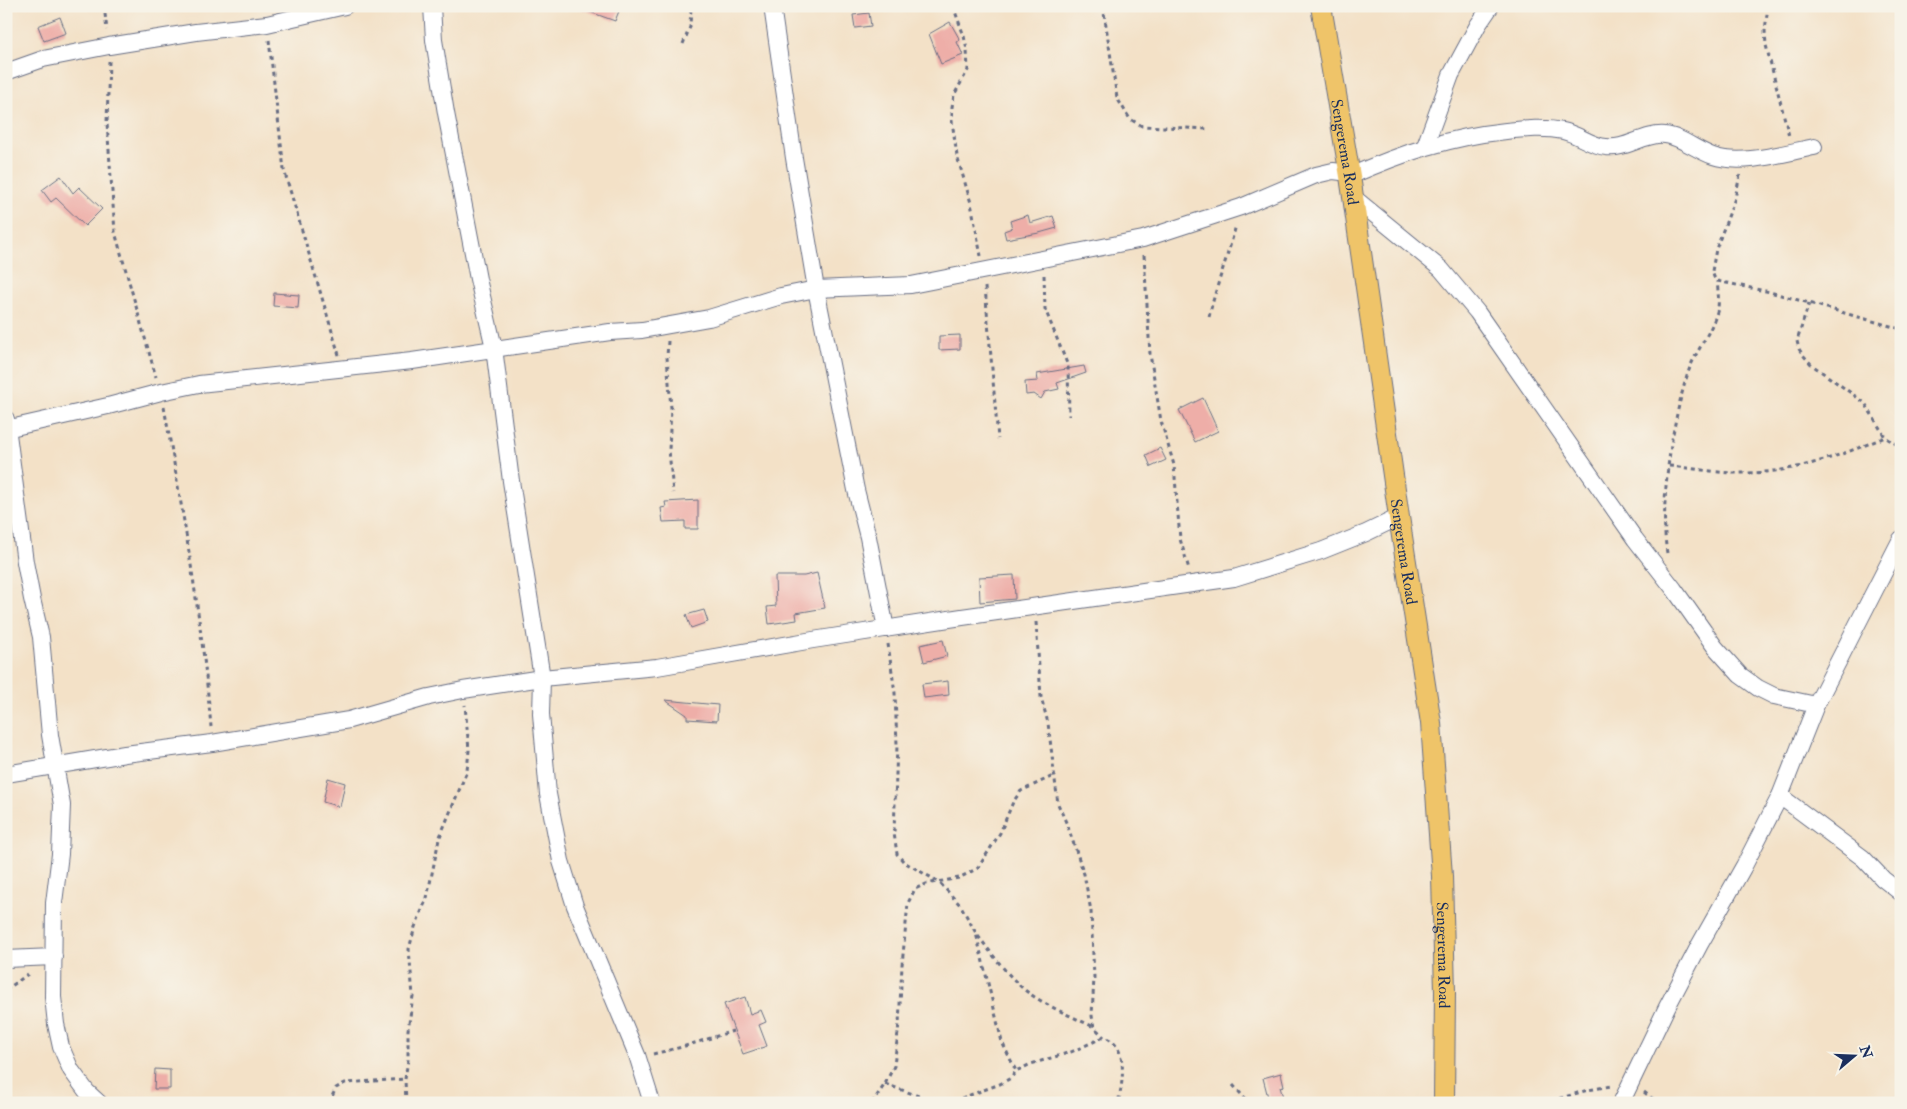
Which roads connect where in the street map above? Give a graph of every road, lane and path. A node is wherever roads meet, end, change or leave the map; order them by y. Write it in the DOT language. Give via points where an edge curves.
graph roads {
  1 [pos="104,6"];
  2 [pos="345,6"];
  3 [pos="432,6"];
  4 [pos="692,6"];
  5 [pos="772,6"];
  6 [pos="953,6"];
  7 [pos="1103,6"];
  8 [pos="1321,6"];
  9 [pos="1491,6"];
  10 [pos="1768,6"];
  11 [pos="267,24"];
  12 [pos="683,44"];
  13 [pos="109,46"];
  14 [pos="6,72"];
  15 [pos="1209,129"];
  16 [pos="1425,146"];
  17 [pos="1814,147"];
  18 [pos="1792,151"];
  19 [pos="1743,160"];
  20 [pos="1350,174"];
  21 [pos="1353,196"];
  22 [pos="1241,207"];
  23 [pos="1143,239"];
  24 [pos="1045,259"];
  25 [pos="984,271"];
  26 [pos="1718,281"];
  27 [pos="816,289"];
  28 [pos="1809,303"];
  29 [pos="1209,317"];
  30 [pos="668,325"];
  31 [pos="1901,329"];
  32 [pos="494,348"];
  33 [pos="344,369"];
  34 [pos="161,392"];
  35 [pos="1069,416"];
  36 [pos="7,426"];
  37 [pos="1885,437"];
  38 [pos="998,439"];
  39 [pos="1901,447"];
  40 [pos="1669,466"];
  41 [pos="673,493"];
  42 [pos="1398,517"];
  43 [pos="1901,539"];
  44 [pos="1668,555"];
  45 [pos="1193,585"];
  46 [pos="1034,606"];
  47 [pos="886,629"];
  48 [pos="542,678"];
  49 [pos="463,690"];
  50 [pos="1816,704"];
  51 [pos="212,743"];
  52 [pos="55,765"];
  53 [pos="6,774"];
  54 [pos="1053,776"];
  55 [pos="1780,796"];
  56 [pos="939,882"];
  57 [pos="1901,893"];
  58 [pos="976,934"];
  59 [pos="54,957"];
  60 [pos="6,959"];
  61 [pos="1094,1026"];
  62 [pos="733,1031"];
  63 [pos="1104,1037"];
  64 [pos="637,1055"];
  65 [pos="1016,1071"];
  66 [pos="405,1079"];
  67 [pos="1631,1083"];
  68 [pos="885,1084"];
  69 [pos="1233,1085"];
  70 [pos="99,1103"];
  71 [pos="329,1103"];
  72 [pos="406,1103"];
  73 [pos="652,1103"];
  74 [pos="872,1103"];
  75 [pos="1118,1103"];
  76 [pos="1249,1103"];
  77 [pos="1444,1103"];
  78 [pos="1544,1103"];
  79 [pos="1621,1103"];
  1 -- 13 [label="path"];
  2 -- 11 [label="street"];
  3 -- 32 [label="street" via="446,113"];
  4 -- 12 [label="path" via="690,27"];
  5 -- 27 [label="street"];
  6 -- 25 [label="path" via="968,50 968,70 954,96 952,121"];
  7 -- 15 [label="path" via="1117,98 1130,119 1142,126"];
  8 -- 20 [label="main road, Sengerema Road"];
  9 -- 16 [label="street" via="1451,75"];
  10 -- 18 [label="path" via="1764,31 1766,45"];
  11 -- 13 [label="street"];
  11 -- 33 [label="path" via="284,170"];
  13 -- 14 [label="street" via="43,59"];
  13 -- 34 [label="path" via="107,123 115,232"];
  16 -- 19 [label="street" via="1477,134 1518,130 1564,131 1605,147 1662,134 1716,157"];
  16 -- 20 [label="street"];
  17 -- 18 [label="street"];
  18 -- 19 [label="street"];
  19 -- 26 [label="path" via="1735,198 1716,249 1712,271"];
  20 -- 21 [label="main road, Sengerema Road"];
  20 -- 22 [label="street" via="1332,171 1316,175"];
  21 -- 42 [label="main road, Sengerema Road"];
  21 -- 50 [label="street" via="1441,269 1477,312 1635,539 1715,647 1740,675 1774,696"];
  22 -- 23 [label="street"];
  22 -- 29 [label="path"];
  23 -- 24 [label="street"];
  23 -- 45 [label="path" via="1150,354 1160,421 1174,464 1180,539"];
  24 -- 25 [label="street"];
  24 -- 35 [label="path" via="1045,309 1068,366"];
  25 -- 27 [label="street" via="912,285"];
  25 -- 38 [label="path"];
  26 -- 28 [label="path"];
  26 -- 40 [label="path" via="1718,306 1688,372 1674,428"];
  27 -- 30 [label="street" via="708,318"];
  27 -- 47 [label="street"];
  28 -- 31 [label="path"];
  28 -- 37 [label="path" via="1800,330 1799,349 1812,365 1865,403"];
  30 -- 32 [label="street"];
  30 -- 41 [label="path" via="669,450"];
  32 -- 33 [label="street"];
  32 -- 48 [label="street"];
  33 -- 34 [label="street" via="240,379"];
  34 -- 36 [label="street"];
  34 -- 51 [label="path" via="207,683"];
  36 -- 52 [label="street" via="25,562 41,637"];
  37 -- 39 [label="path"];
  37 -- 40 [label="path" via="1815,463 1783,470 1745,474"];
  40 -- 44 [label="path" via="1664,505"];
  42 -- 45 [label="street" via="1321,551 1234,578"];
  42 -- 77 [label="main road, Sengerema Road" via="1431,723 1442,876"];
  43 -- 50 [label="street"];
  45 -- 46 [label="street"];
  46 -- 47 [label="street"];
  46 -- 54 [label="path" via="1041,697 1051,746"];
  47 -- 48 [label="street" via="657,667"];
  47 -- 56 [label="path" via="895,693 894,833 897,854 904,862"];
  48 -- 49 [label="street"];
  48 -- 64 [label="street" via="541,714 548,794 562,861 575,906"];
  49 -- 51 [label="street" via="349,720"];
  49 -- 66 [label="path" via="468,734 466,771 439,840 427,898 409,949 414,996"];
  50 -- 55 [label="street"];
  51 -- 52 [label="street"];
  52 -- 53 [label="street"];
  52 -- 59 [label="street" via="62,805 54,903"];
  54 -- 56 [label="path" via="1022,791 1013,802 1000,833 978,868 959,878"];
  54 -- 61 [label="path" via="1058,804 1084,874 1091,911"];
  55 -- 57 [label="street" via="1863,858"];
  55 -- 67 [label="street" via="1667,1007"];
  56 -- 58 [label="path" via="961,906"];
  56 -- 68 [label="path" via="915,889 908,903 894,1066"];
  58 -- 61 [label="path" via="1012,978 1027,991"];
  58 -- 65 [label="path" via="1002,1042"];
  59 -- 60 [label="street"];
  59 -- 70 [label="street" via="53,997 62,1047 71,1070"];
  61 -- 63 [label="path"];
  62 -- 64 [label="path" via="682,1047"];
  63 -- 65 [label="path"];
  63 -- 75 [label="path" via="1117,1046 1122,1061 1122,1089"];
  64 -- 73 [label="street"];
  65 -- 68 [label="path" via="1000,1084 951,1102 930,1100"];
  66 -- 71 [label="path" via="345,1082 336,1088"];
  66 -- 72 [label="path"];
  67 -- 78 [label="path" via="1588,1090"];
  67 -- 79 [label="street"];
  68 -- 74 [label="path"];
  69 -- 76 [label="path"];
}
